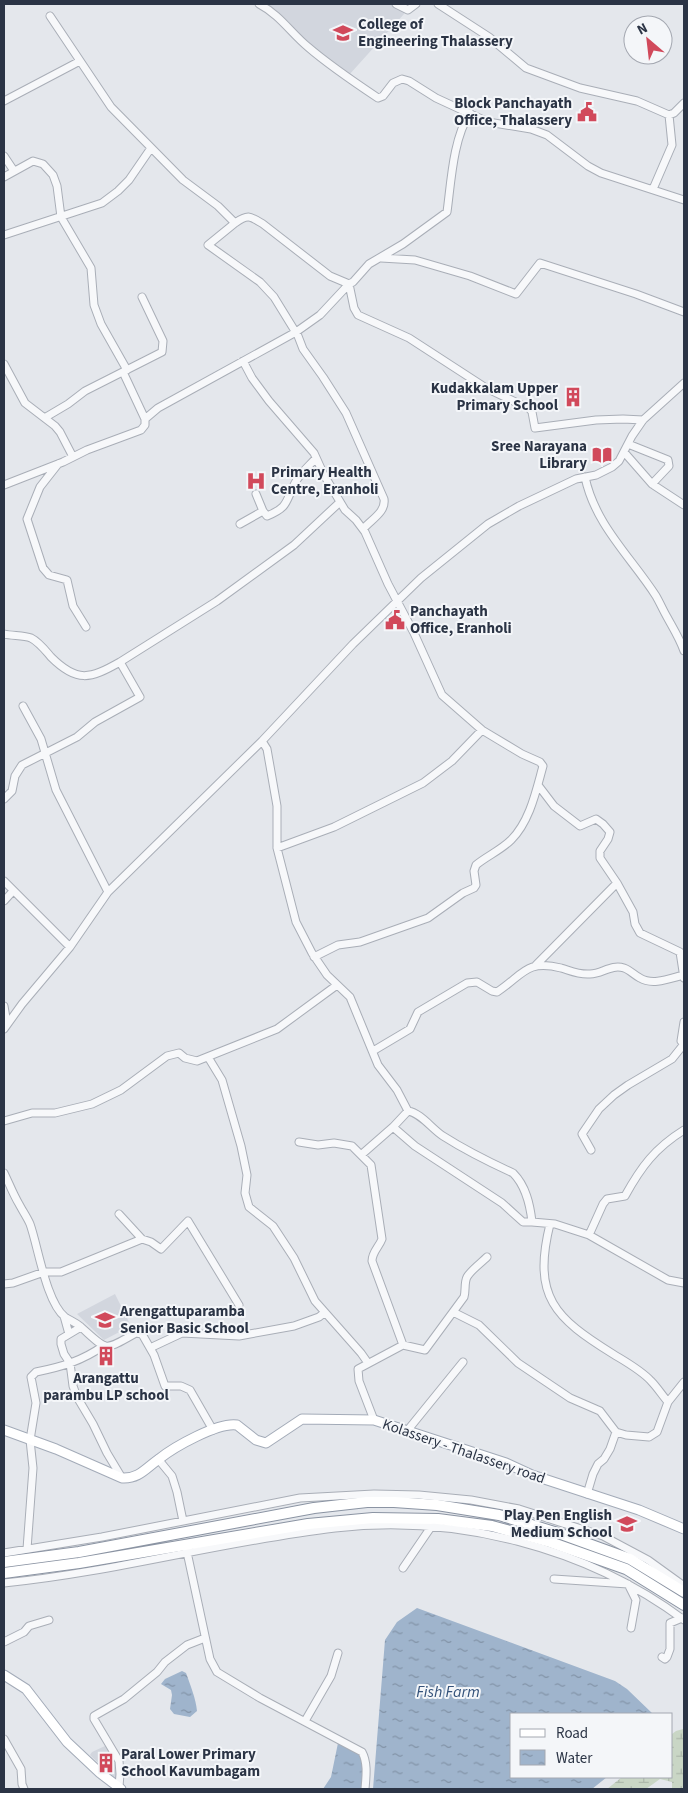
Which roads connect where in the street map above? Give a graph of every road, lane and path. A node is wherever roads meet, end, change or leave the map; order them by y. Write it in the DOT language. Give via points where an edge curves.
graph roads {
  1 [pos="260,4"];
  2 [pos="394,4"];
  3 [pos="416,4"];
  4 [pos="438,4"];
  5 [pos="50,16"];
  6 [pos="80,61"];
  7 [pos="4,101"];
  8 [pos="684,103"];
  9 [pos="470,113"];
  10 [pos="669,115"];
  11 [pos="151,148"];
  12 [pos="4,156"];
  13 [pos="14,171"];
  14 [pos="4,177"];
  15 [pos="653,189"];
  16 [pos="684,200"];
  17 [pos="60,217"];
  18 [pos="234,223"];
  19 [pos="4,235"];
  20 [pos="380,258"];
  21 [pos="349,284"];
  22 [pos="142,297"];
  23 [pos="684,312"];
  24 [pos="296,332"];
  25 [pos="243,361"];
  26 [pos="4,364"];
  27 [pos="125,371"];
  28 [pos="684,383"];
  29 [pos="46,417"];
  30 [pos="144,419"];
  31 [pos="643,420"];
  32 [pos="628,444"];
  33 [pos="624,452"];
  34 [pos="73,456"];
  35 [pos="316,458"];
  36 [pos="58,464"];
  37 [pos="585,477"];
  38 [pos="652,484"];
  39 [pos="4,485"];
  40 [pos="256,494"];
  41 [pos="340,502"];
  42 [pos="684,505"];
  43 [pos="263,511"];
  44 [pos="240,524"];
  45 [pos="363,529"];
  46 [pos="397,601"];
  47 [pos="86,627"];
  48 [pos="4,634"];
  49 [pos="684,651"];
  50 [pos="120,662"];
  51 [pos="23,706"];
  52 [pos="482,730"];
  53 [pos="262,741"];
  54 [pos="44,754"];
  55 [pos="538,786"];
  56 [pos="4,799"];
  57 [pos="277,848"];
  58 [pos="4,881"];
  59 [pos="617,884"];
  60 [pos="13,892"];
  61 [pos="108,892"];
  62 [pos="4,901"];
  63 [pos="70,947"];
  64 [pos="314,957"];
  65 [pos="536,965"];
  66 [pos="684,975"];
  67 [pos="684,979"];
  68 [pos="337,985"];
  69 [pos="4,1006"];
  70 [pos="684,1022"];
  71 [pos="5,1027"];
  72 [pos="684,1043"];
  73 [pos="373,1051"];
  74 [pos="208,1057"];
  75 [pos="408,1111"];
  76 [pos="4,1121"];
  77 [pos="393,1127"];
  78 [pos="684,1130"];
  79 [pos="299,1142"];
  80 [pos="591,1150"];
  81 [pos="361,1154"];
  82 [pos="4,1176"];
  83 [pos="119,1214"];
  84 [pos="532,1222"];
  85 [pos="550,1224"];
  86 [pos="589,1235"];
  87 [pos="142,1239"];
  88 [pos="487,1257"];
  89 [pos="44,1272"];
  90 [pos="684,1283"];
  91 [pos="4,1284"];
  92 [pos="239,1305"];
  93 [pos="453,1312"];
  94 [pos="324,1313"];
  95 [pos="64,1316"];
  96 [pos="81,1327"];
  97 [pos="69,1334"];
  98 [pos="403,1344"];
  99 [pos="103,1346"];
  100 [pos="150,1348"];
  101 [pos="463,1362"];
  102 [pos="368,1363"];
  103 [pos="70,1364"];
  104 [pos="684,1382"];
  105 [pos="668,1402"];
  106 [pos="374,1420"];
  107 [pos="4,1430"];
  108 [pos="213,1430"];
  109 [pos="407,1431"];
  110 [pos="616,1432"];
  111 [pos="30,1440"];
  112 [pos="158,1459"];
  113 [pos="122,1478"];
  114 [pos="588,1494"];
  115 [pos="183,1522"];
  116 [pos="431,1527"];
  117 [pos="684,1529"];
  118 [pos="27,1549"];
  119 [pos="187,1552"];
  120 [pos="4,1553"];
  121 [pos="4,1562"];
  122 [pos="403,1568"];
  123 [pos="4,1573"];
  124 [pos="554,1579"];
  125 [pos="4,1583"];
  126 [pos="628,1584"];
  127 [pos="684,1586"];
  128 [pos="684,1592"];
  129 [pos="684,1605"];
  130 [pos="683,1619"];
  131 [pos="49,1620"];
  132 [pos="631,1628"];
  133 [pos="205,1638"];
  134 [pos="4,1642"];
  135 [pos="338,1653"];
  136 [pos="662,1657"];
  137 [pos="4,1675"];
  138 [pos="305,1721"];
  139 [pos="4,1739"];
  140 [pos="120,1788"];
  141 [pos="24,1789"];
  142 [pos="365,1789"];
  1 -- 9 [label="street" via="285,22 307,47 378,98 402,79"];
  2 -- 3 [label="street" via="408,10"];
  4 -- 10 [label="street" via="489,37 526,68 580,88 637,101"];
  5 -- 6 [label="street"];
  6 -- 7 [label="street"];
  6 -- 11 [label="street" via="111,107"];
  8 -- 10 [label="street"];
  9 -- 15 [label="street" via="488,122 547,135 601,173"];
  9 -- 20 [label="street" via="454,155 446,212"];
  10 -- 15 [label="street" via="672,145"];
  11 -- 17 [label="street" via="118,191 102,203"];
  11 -- 18 [label="street"];
  12 -- 13 [label="street"];
  13 -- 14 [label="street"];
  13 -- 17 [label="street" via="34,160 43,164 53,175 57,186"];
  15 -- 16 [label="street"];
  17 -- 19 [label="street"];
  17 -- 27 [label="street" via="91,268 94,305"];
  18 -- 21 [label="street" via="243,217 251,217 330,276"];
  18 -- 24 [label="street" via="208,245 260,282 274,297"];
  20 -- 21 [label="street"];
  20 -- 23 [label="street" via="415,260 516,294 540,263"];
  21 -- 24 [label="street" via="320,315"];
  21 -- 31 [label="street" via="358,315 409,338 486,388 530,409 535,428 596,420"];
  22 -- 27 [label="street" via="163,341 163,349"];
  24 -- 25 [label="street"];
  24 -- 45 [label="street" via="303,349 354,429 384,499 382,511"];
  25 -- 30 [label="street"];
  25 -- 35 [label="street" via="269,401"];
  26 -- 29 [label="street" via="24,403"];
  27 -- 29 [label="street" via="85,391"];
  27 -- 30 [label="street"];
  28 -- 31 [label="street"];
  29 -- 34 [label="street" via="60,432"];
  30 -- 34 [label="street" via="141,430 135,434"];
  31 -- 32 [label="street"];
  32 -- 33 [label="street"];
  32 -- 38 [label="street" via="668,460 670,466"];
  33 -- 37 [label="street" via="612,467"];
  33 -- 38 [label="street"];
  34 -- 36 [label="street"];
  35 -- 41 [label="street"];
  35 -- 43 [label="street" via="295,483 282,508 267,516"];
  36 -- 39 [label="street"];
  36 -- 47 [label="street" via="40,487 27,519 44,568 49,575 67,580 73,606"];
  37 -- 46 [label="street" via="519,506 488,524"];
  37 -- 49 [label="street" via="603,522 656,597"];
  38 -- 42 [label="street"];
  40 -- 43 [label="street"];
  41 -- 45 [label="street"];
  41 -- 50 [label="street" via="294,545 217,601"];
  43 -- 44 [label="street"];
  45 -- 46 [label="street"];
  46 -- 52 [label="street" via="442,695"];
  46 -- 53 [label="street"];
  48 -- 50 [label="street" via="30,637 64,670 75,675 102,672"];
  50 -- 54 [label="street" via="140,697"];
  51 -- 54 [label="street" via="41,739"];
  52 -- 55 [label="street" via="540,762 543,766"];
  52 -- 57 [label="street" via="452,761 422,783 334,827"];
  53 -- 57 [label="street" via="267,749 277,806"];
  53 -- 61 [label="street"];
  54 -- 56 [label="street" via="22,765 15,776 12,791"];
  54 -- 61 [label="street" via="56,790"];
  55 -- 59 [label="street" via="554,806 580,826 596,819 610,832 600,850 600,858"];
  55 -- 64 [label="street" via="515,835 476,865 474,888 428,918 360,942 338,946"];
  57 -- 64 [label="street" via="296,922"];
  58 -- 60 [label="street"];
  59 -- 65 [label="street"];
  59 -- 66 [label="street" via="633,912 634,924 640,933 680,952"];
  60 -- 62 [label="street"];
  60 -- 63 [label="street"];
  61 -- 63 [label="street"];
  63 -- 71 [label="street"];
  64 -- 68 [label="street"];
  65 -- 66 [label="street" via="577,974 623,968 641,980 653,982"];
  65 -- 73 [label="street" via="517,975 497,992 477,982 467,983 418,1012 410,1029"];
  66 -- 67 [label="street"];
  68 -- 73 [label="street" via="354,1004"];
  68 -- 74 [label="street" via="277,1029"];
  69 -- 71 [label="street"];
  70 -- 72 [label="street" via="681,1041"];
  72 -- 80 [label="street" via="672,1059 628,1085 599,1109 582,1134"];
  73 -- 75 [label="street" via="378,1065"];
  74 -- 76 [label="street" via="198,1061 179,1053 167,1056 121,1090 92,1104 55,1113 32,1113"];
  74 -- 94 [label="street" via="222,1080 241,1146 249,1207 274,1226"];
  75 -- 77 [label="street"];
  75 -- 84 [label="street" via="444,1137 513,1173 529,1199"];
  77 -- 81 [label="street"];
  77 -- 84 [label="street" via="415,1146 502,1203 523,1222"];
  78 -- 86 [label="street" via="647,1161 625,1196 607,1199"];
  79 -- 81 [label="street" via="352,1146"];
  81 -- 98 [label="street" via="372,1165 382,1239 372,1261"];
  82 -- 89 [label="street" via="30,1223"];
  83 -- 87 [label="street"];
  84 -- 85 [label="street"];
  85 -- 86 [label="street"];
  85 -- 105 [label="street" via="543,1255 544,1274 552,1302 581,1334 651,1380"];
  86 -- 90 [label="street" via="668,1280"];
  87 -- 89 [label="street" via="61,1272"];
  87 -- 92 [label="street" via="161,1249 188,1220"];
  88 -- 93 [label="street" via="467,1276 464,1297"];
  89 -- 91 [label="street"];
  89 -- 95 [label="street" via="52,1298"];
  93 -- 98 [label="street" via="425,1350"];
  93 -- 110 [label="street" via="479,1325 518,1363 570,1398 600,1411"];
  94 -- 100 [label="street" via="294,1326 239,1336 182,1333"];
  94 -- 102 [label="street"];
  95 -- 96 [label="street"];
  95 -- 97 [label="street"];
  96 -- 97 [label="street"];
  96 -- 99 [label="street"];
  97 -- 103 [label="street" via="61,1339 61,1344"];
  98 -- 102 [label="street"];
  99 -- 100 [label="street" via="121,1343 136,1333 142,1334"];
  99 -- 103 [label="street"];
  100 -- 108 [label="street" via="165,1386 190,1390"];
  101 -- 109 [label="street"];
  102 -- 106 [label="street" via="357,1373"];
  103 -- 111 [label="street" via="36,1372 31,1377 36,1403"];
  103 -- 113 [label="street" via="77,1397"];
  104 -- 105 [label="street"];
  105 -- 110 [label="street" via="657,1432 649,1437"];
  106 -- 108 [label="main road, Kolassery - Thalassery road" via="302,1419 266,1443 232,1424"];
  106 -- 109 [label="main road, Kolassery - Thalassery road"];
  107 -- 111 [label="main road"];
  108 -- 112 [label="main road, Kolassery - Thalassery road"];
  109 -- 114 [label="main road, Kolassery - Thalassery road"];
  110 -- 114 [label="street" via="610,1449 592,1474"];
  111 -- 113 [label="main road"];
  111 -- 118 [label="street" via="33,1468"];
  112 -- 113 [label="main road, Kolassery - Thalassery road" via="138,1476"];
  112 -- 115 [label="street" via="172,1476"];
  114 -- 117 [label="main road, Kolassery - Thalassery road"];
  115 -- 118 [label="street"];
  115 -- 127 [label="street" via="300,1498 419,1494 471,1500 519,1509 603,1536 648,1560"];
  116 -- 119 [label="street" via="336,1528"];
  116 -- 122 [label="street"];
  116 -- 126 [label="street" via="461,1529 512,1540 590,1565"];
  118 -- 120 [label="street"];
  119 -- 125 [label="street" via="90,1571"];
  119 -- 133 [label="street"];
  121 -- 128 [label="highway" via="79,1552 314,1508 394,1502 499,1515 561,1534 630,1559"];
  123 -- 129 [label="highway" via="89,1562 308,1524 372,1518 438,1519 492,1526 567,1548 626,1569"];
  124 -- 126 [label="street"];
  126 -- 130 [label="street"];
  126 -- 132 [label="street" via="636,1600"];
  130 -- 136 [label="street" via="670,1622 669,1654 664,1659"];
  131 -- 134 [label="street" via="29,1626 22,1634"];
  133 -- 138 [label="street" via="217,1672"];
  133 -- 140 [label="street" via="187,1645 124,1699 94,1716 119,1761"];
  135 -- 138 [label="street" via="331,1676"];
  137 -- 140 [label="main road" via="26,1689 67,1742"];
  138 -- 142 [label="street" via="362,1752 365,1757"];
  139 -- 141 [label="street" via="21,1769"];
}
